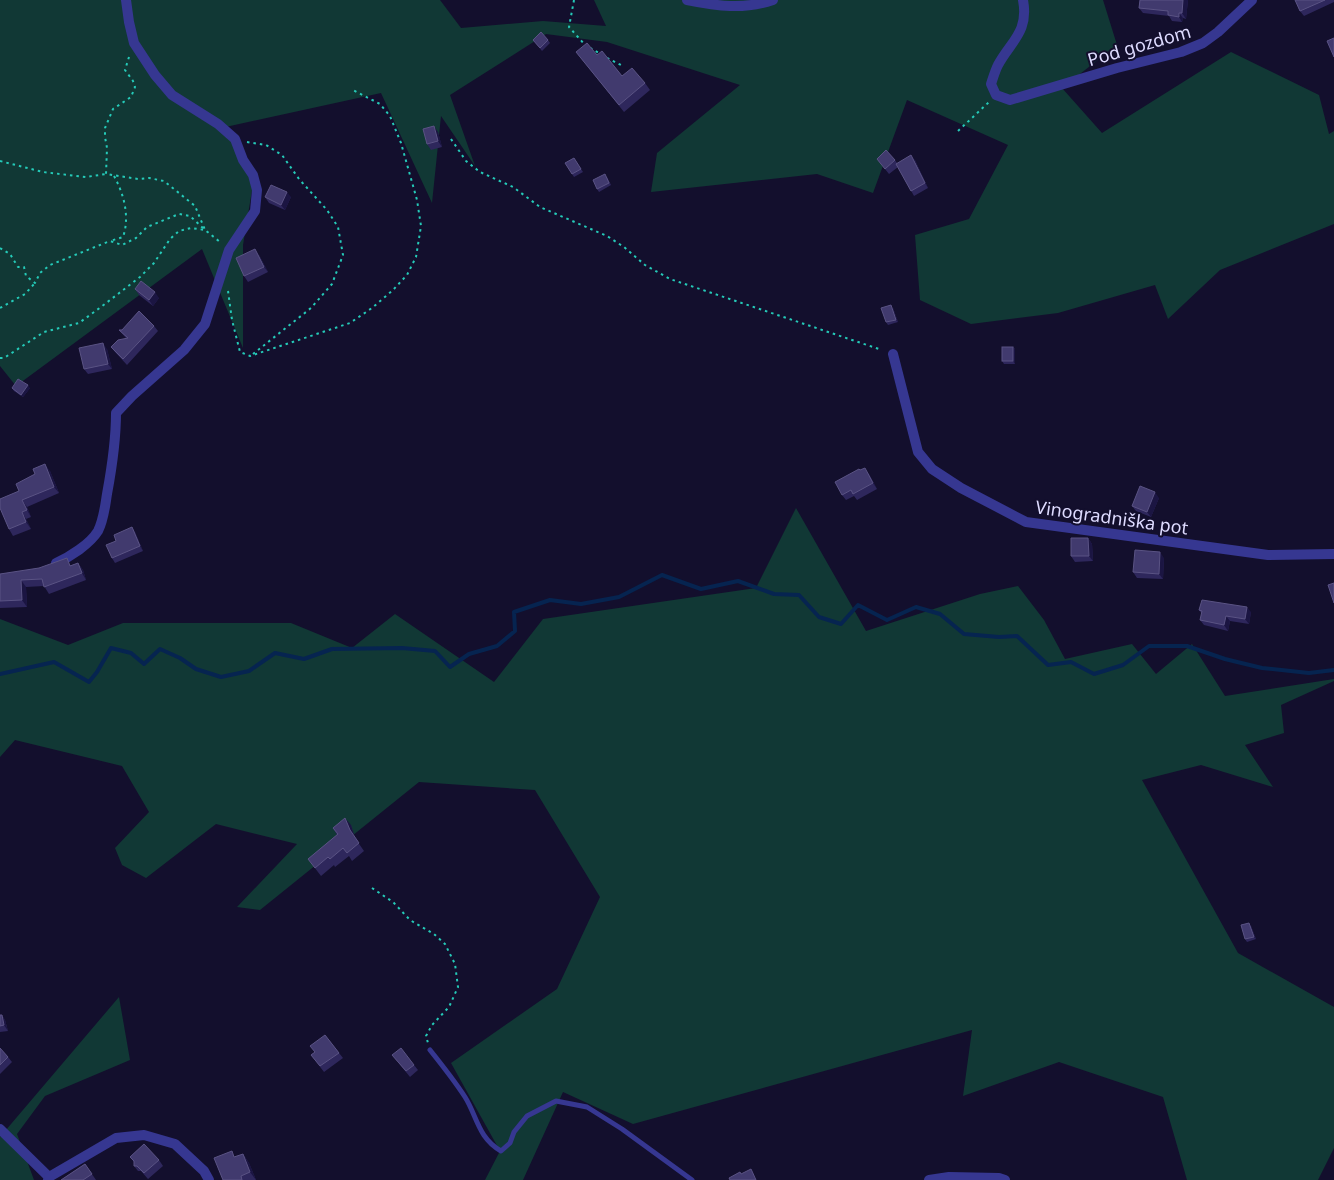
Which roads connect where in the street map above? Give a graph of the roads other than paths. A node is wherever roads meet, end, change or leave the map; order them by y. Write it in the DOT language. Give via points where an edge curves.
graph roads {
  1 [pos="126,0"];
  2 [pos="687,0"];
  3 [pos="773,0"];
  4 [pos="1023,0"];
  5 [pos="1252,0"];
  6 [pos="893,354"];
  7 [pos="1334,554"];
  8 [pos="43,568"];
  9 [pos="430,1050"];
  10 [pos="0,1129"];
  11 [pos="48,1178"];
  12 [pos="209,1180"];
  13 [pos="692,1180"];
  14 [pos="929,1180"];
  15 [pos="1005,1180"];
  1 -- 8 [label="street" via="134,43 155,75 172,95 218,124 235,139 253,175 257,190 255,211 230,250 205,324 184,350 116,413 110,478 103,518 97,532 72,556"];
  2 -- 3 [label="street" via="725,7 763,4"];
  4 -- 5 [label="street, Pod gozdom" via="1025,13 1016,40 998,66 991,84 996,95 1010,100 1204,43"];
  6 -- 7 [label="street, Vinogradniška pot" via="918,452 932,469 960,488 1026,522 1268,555"];
  9 -- 13 [label="lane" via="466,1099 492,1146 501,1151 527,1116 556,1101 587,1107"];
  10 -- 11 [label="street"];
  11 -- 12 [label="street" via="116,1138 144,1135 175,1144 204,1171"];
  14 -- 15 [label="street" via="949,1177"];
}
